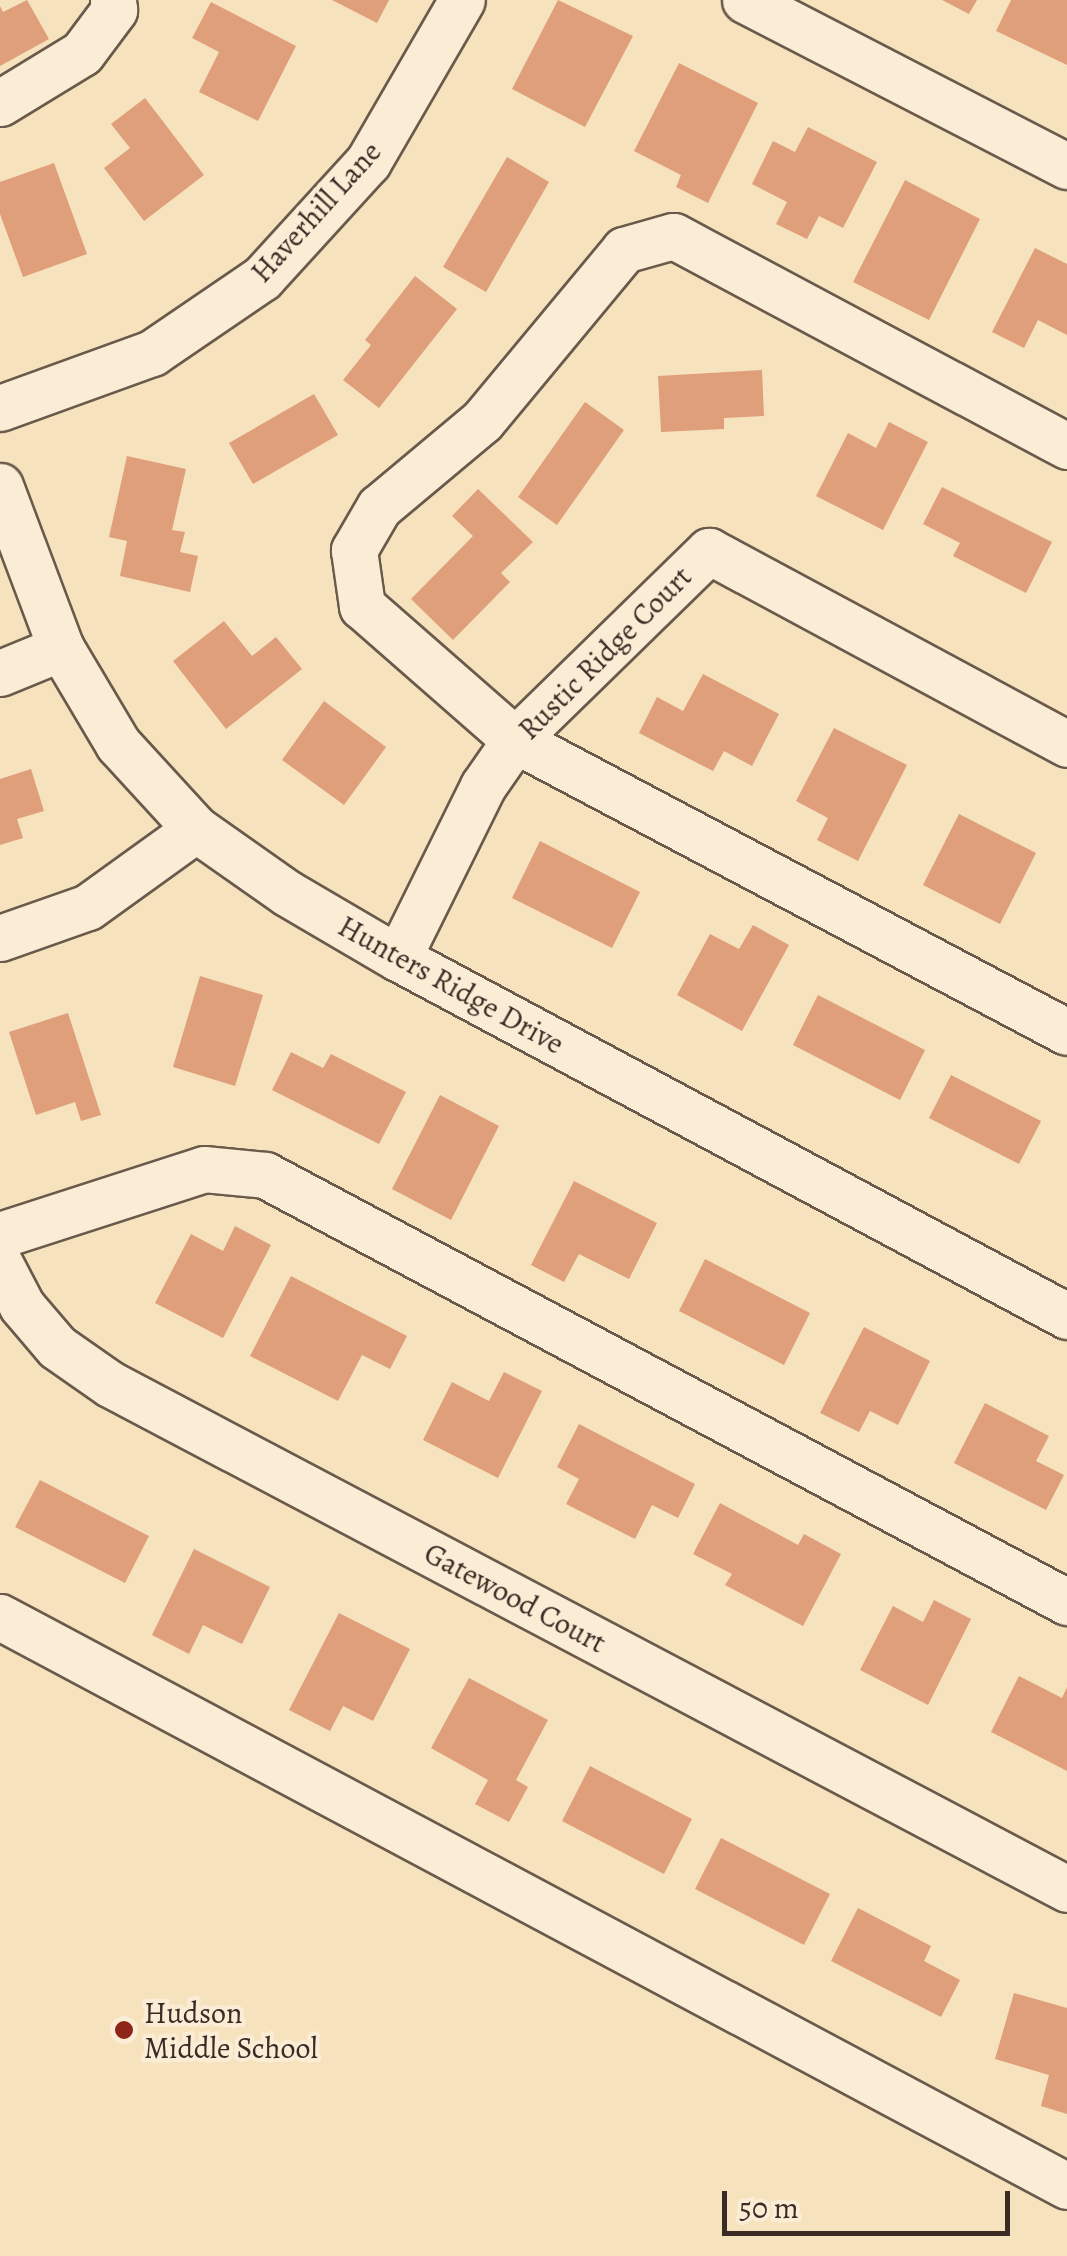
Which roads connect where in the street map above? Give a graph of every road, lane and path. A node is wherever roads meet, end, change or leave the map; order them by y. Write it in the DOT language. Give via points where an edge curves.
graph roads {
  1 [pos="113,0"];
  2 [pos="462,0"];
  3 [pos="745,0"];
  4 [pos="0,103"];
  5 [pos="1067,166"];
  6 [pos="0,408"];
  7 [pos="1067,446"];
  8 [pos="0,486"];
  9 [pos="60,648"];
  10 [pos="0,673"];
  11 [pos="516,740"];
  12 [pos="1067,744"];
  13 [pos="196,829"];
  14 [pos="0,938"];
  15 [pos="398,958"];
  16 [pos="1067,1032"];
  17 [pos="0,1235"];
  18 [pos="0,1264"];
  19 [pos="1067,1316"];
  20 [pos="1067,1602"];
  21 [pos="0,1617"];
  22 [pos="1067,1889"];
  23 [pos="1067,2186"];
  1 -- 4 [label="street" via="114,10 82,53"];
  2 -- 6 [label="street, Haverhill Lane" via="368,162 262,278 152,352"];
  3 -- 5 [label="street"];
  7 -- 11 [label="street" via="672,236 624,250 482,422 379,508 354,550 362,606"];
  8 -- 9 [label="street, Hunters Ridge Drive"];
  9 -- 10 [label="street"];
  9 -- 13 [label="street, Hunters Ridge Drive" via="118,744"];
  11 -- 12 [label="street, Rustic Ridge Court" via="709,551"];
  11 -- 15 [label="street, Rustic Ridge Court" via="482,786"];
  11 -- 16 [label="street"];
  13 -- 14 [label="street" via="88,907"];
  13 -- 15 [label="street, Hunters Ridge Drive"];
  15 -- 19 [label="street, Hunters Ridge Drive"];
  17 -- 20 [label="street" via="204,1169 266,1175"];
  18 -- 22 [label="street, Gatewood Court" via="22,1306 57,1347 110,1384"];
  21 -- 23 [label="street"];
}
